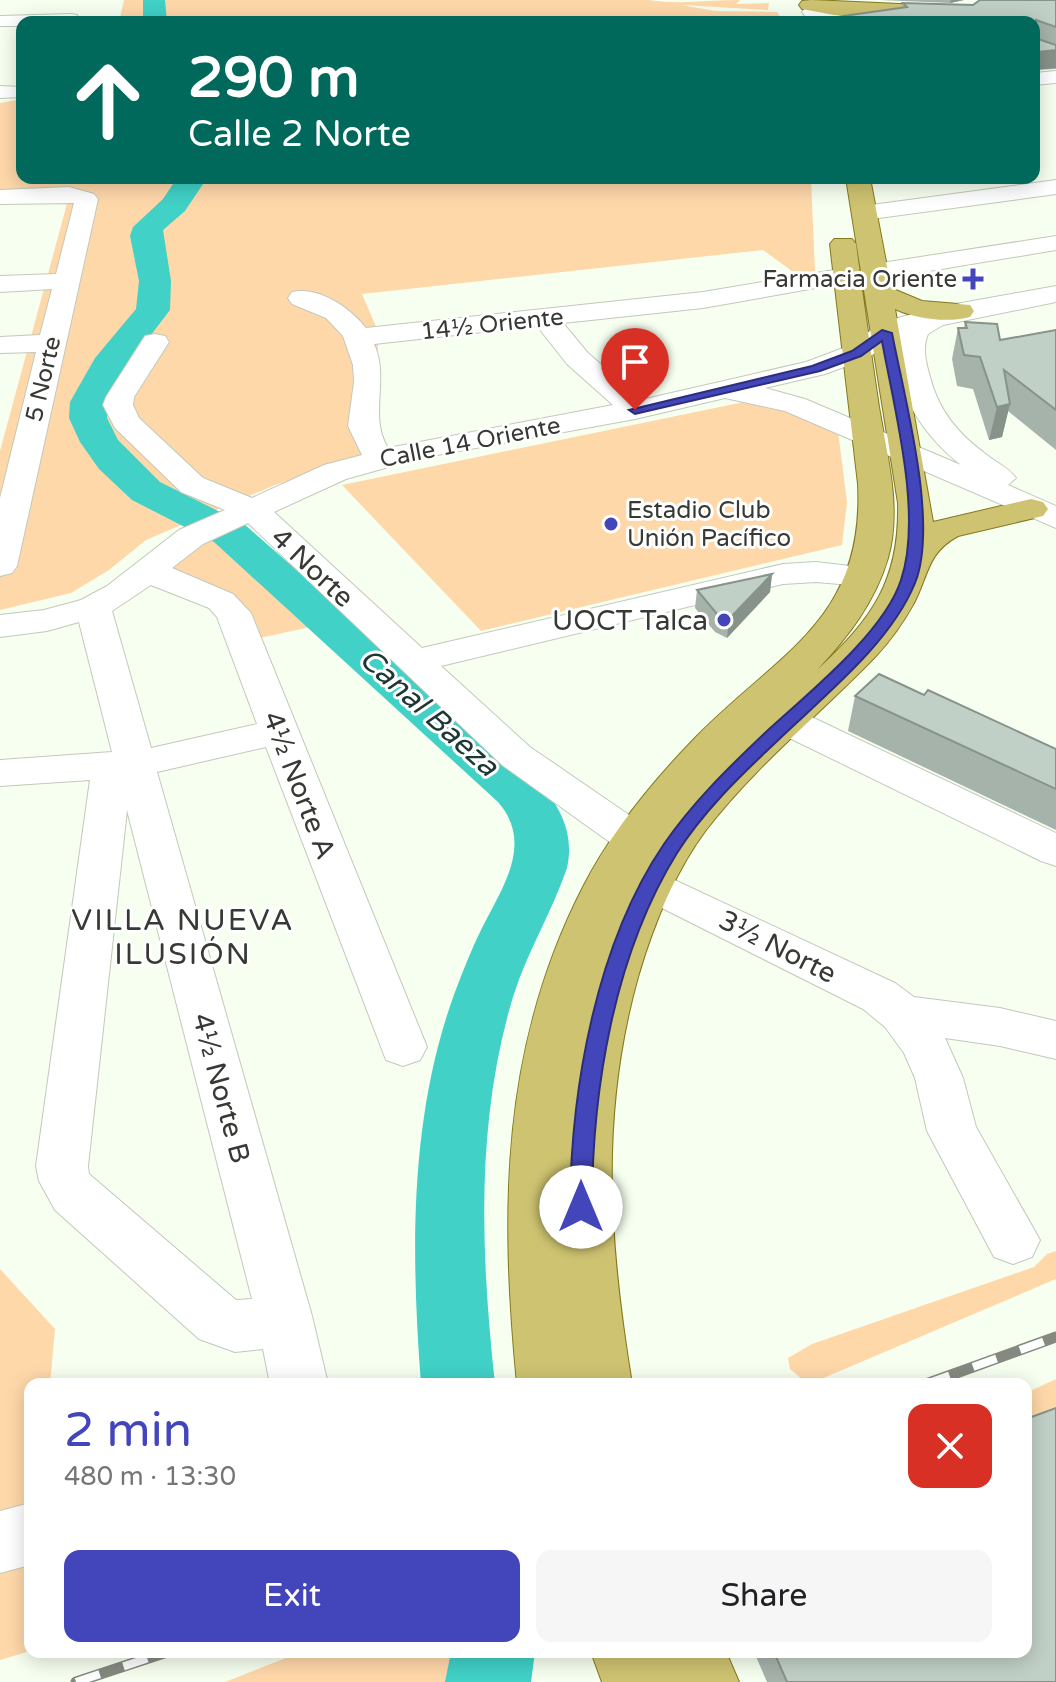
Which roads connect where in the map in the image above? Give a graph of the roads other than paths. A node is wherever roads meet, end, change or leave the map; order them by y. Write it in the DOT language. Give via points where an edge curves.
graph roads {
  1 [pos="788,0"];
  2 [pos="954,7"];
  3 [pos="895,8"];
  4 [pos="928,11"];
  5 [pos="808,12"];
  6 [pos="874,16"];
  7 [pos="836,184"];
  8 [pos="859,184"];
  9 [pos="1056,187"];
  10 [pos="911,188"];
  11 [pos="0,197"];
  12 [pos="935,204"];
  13 [pos="864,213"];
  14 [pos="1052,247"];
  15 [pos="846,276"];
  16 [pos="67,281"];
  17 [pos="877,282"];
  18 [pos="0,284"];
  19 [pos="1056,294"];
  20 [pos="301,298"];
  21 [pos="952,313"];
  22 [pos="545,318"];
  23 [pos="886,333"];
  24 [pos="368,336"];
  25 [pos="155,342"];
  26 [pos="52,343"];
  27 [pos="0,345"];
  28 [pos="856,353"];
  29 [pos="688,398"];
  30 [pos="635,410"];
  31 [pos="888,446"];
  32 [pos="379,459"];
  33 [pos="1048,513"];
  34 [pos="240,514"];
  35 [pos="914,556"];
  36 [pos="0,566"];
  37 [pos="148,571"];
  38 [pos="863,576"];
  39 [pos="93,607"];
  40 [pos="0,626"];
  41 [pos="414,661"];
  42 [pos="787,721"];
  43 [pos="279,732"];
  44 [pos="124,765"];
  45 [pos="0,773"];
  46 [pos="633,838"];
  47 [pos="1056,851"];
  48 [pos="651,884"];
  49 [pos="902,1014"];
  50 [pos="1056,1040"];
  51 [pos="403,1047"];
  52 [pos="1013,1240"];
  53 [pos="284,1316"];
  54 [pos="298,1378"];
  55 [pos="546,1378"];
  56 [pos="601,1378"];
  57 [pos="24,1536"];
  58 [pos="0,1542"];
  59 [pos="627,1658"];
  60 [pos="694,1658"];
  61 [pos="637,1682"];
  62 [pos="704,1682"];
  1 -- 5 [label="main road"];
  2 -- 4 [label="main road"];
  3 -- 4 [label="street"];
  3 -- 6 [label="street"];
  4 -- 5 [label="main road"];
  7 -- 15 [label="main road"];
  8 -- 13 [label="main road"];
  9 -- 12 [label="street"];
  10 -- 12 [label="street"];
  11 -- 16 [label="street, 5 Norte" via="86,199"];
  12 -- 13 [label="street"];
  13 -- 17 [label="main road"];
  14 -- 17 [label="street"];
  15 -- 22 [label="street, 14½ Oriente" via="703,300"];
  15 -- 28 [label="main road"];
  16 -- 18 [label="street"];
  16 -- 26 [label="street, 5 Norte"];
  17 -- 21 [label="main road" via="918,309"];
  17 -- 23 [label="main road"];
  19 -- 21 [label="street, Calle 14 Oriente"];
  20 -- 24 [label="street" via="330,309"];
  21 -- 23 [label="street, Calle 14 Oriente"];
  21 -- 33 [label="street" via="913,336 911,361 936,425 981,467"];
  22 -- 24 [label="street, 14½ Oriente"];
  22 -- 30 [label="street" via="577,358"];
  23 -- 28 [label="street, Calle 14 Oriente"];
  23 -- 31 [label="main road"];
  24 -- 32 [label="street" via="363,429"];
  25 -- 34 [label="street" via="120,397 126,422 192,485"];
  26 -- 27 [label="street"];
  26 -- 36 [label="street, 5 Norte"];
  28 -- 29 [label="street, Calle 14 Oriente"];
  28 -- 31 [label="main road"];
  29 -- 30 [label="street, Calle 14 Oriente"];
  29 -- 31 [label="street" via="758,395 795,405"];
  30 -- 32 [label="street, Calle 14 Oriente"];
  31 -- 33 [label="street"];
  31 -- 35 [label="main road" via="916,519"];
  31 -- 38 [label="main road"];
  32 -- 34 [label="street, Calle 14 Oriente" via="313,480"];
  33 -- 35 [label="main road" via="947,528"];
  34 -- 37 [label="street, Calle 14 Oriente" via="191,537"];
  34 -- 41 [label="street, 4 Norte"];
  35 -- 42 [label="main road" via="909,581 891,615"];
  37 -- 39 [label="street, Calle 14 Oriente"];
  37 -- 43 [label="street, 4½ Norte A" via="229,606"];
  38 -- 41 [label="street" via="783,574"];
  38 -- 46 [label="main road" via="834,630 710,747"];
  39 -- 40 [label="street, Calle 14 Oriente"];
  39 -- 44 [label="street, 4½ Norte B"];
  41 -- 46 [label="street, 4 Norte" via="516,756"];
  42 -- 47 [label="street"];
  42 -- 48 [label="main road" via="710,798"];
  43 -- 44 [label="street"];
  43 -- 51 [label="street, 4½ Norte A"];
  44 -- 45 [label="street"];
  44 -- 53 [label="street, 4½ Norte B"];
  44 -- 53 [label="street" via="62,1166 65,1181 219,1321 243,1328"];
  46 -- 55 [label="main road" via="590,921 559,1005 539,1102 532,1235"];
  48 -- 49 [label="street, 3½ Norte" via="879,996"];
  48 -- 56 [label="main road" via="602,1013 585,1106 584,1262"];
  49 -- 50 [label="street, 3½ Norte"];
  49 -- 52 [label="street, 3½ Norte" via="924,1044 939,1078 952,1131"];
  53 -- 54 [label="street, 4½ Norte B"];
  57 -- 58 [label="street"];
  59 -- 61 [label="main road"];
  60 -- 62 [label="main road"];
}
